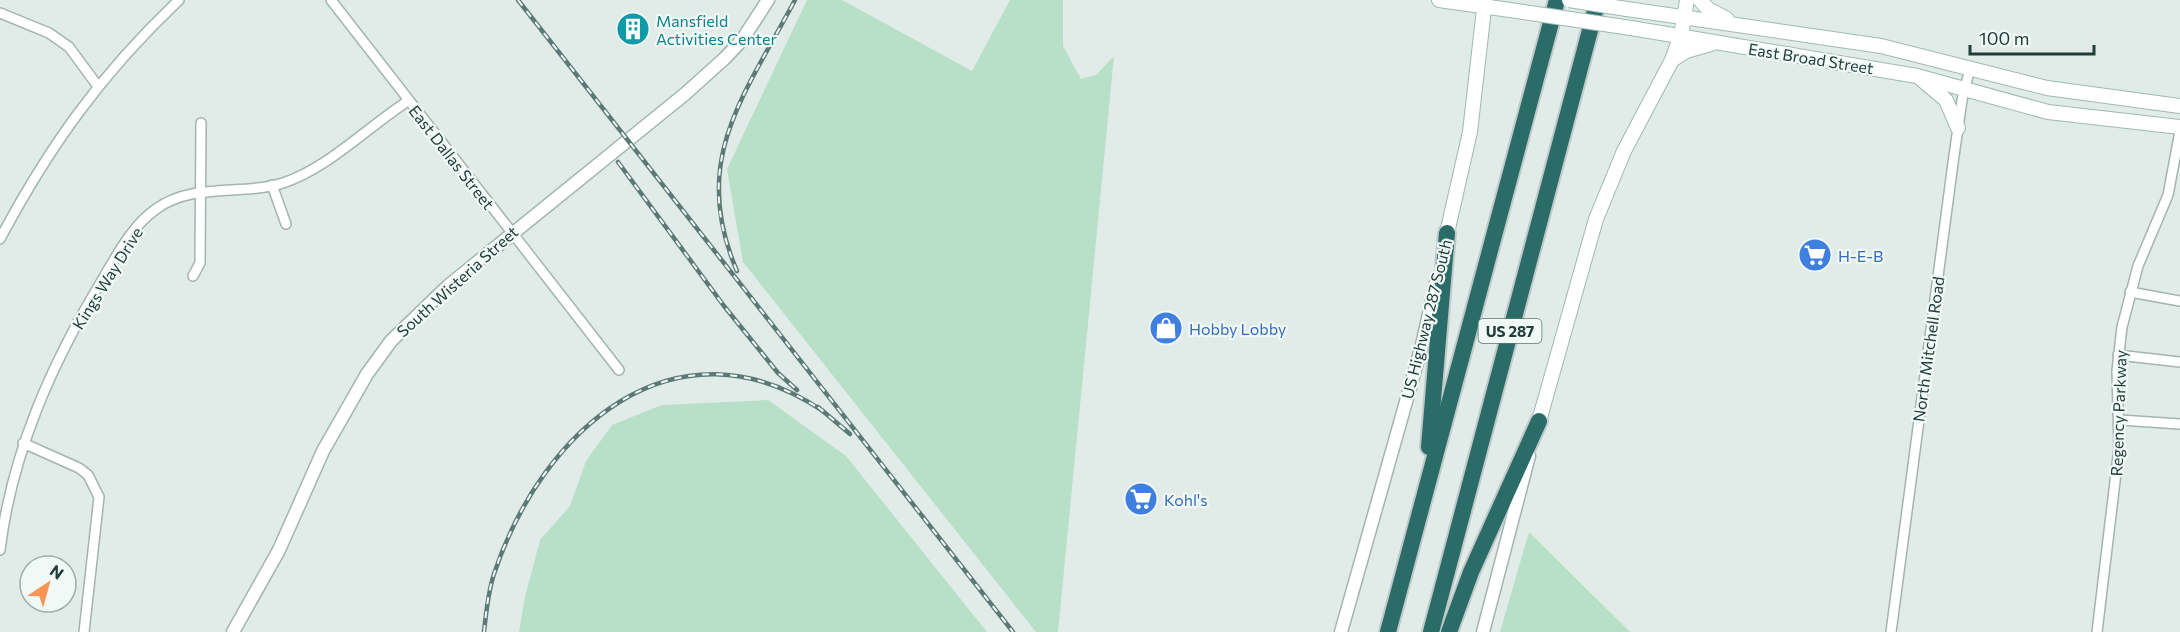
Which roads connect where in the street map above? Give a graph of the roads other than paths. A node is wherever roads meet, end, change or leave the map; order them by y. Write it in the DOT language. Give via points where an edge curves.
graph roads {
  1 [pos="179,0"];
  2 [pos="331,0"];
  3 [pos="768,0"];
  4 [pos="1438,0"];
  5 [pos="1557,0"];
  6 [pos="1569,0"];
  7 [pos="1598,0"];
  8 [pos="1687,0"];
  9 [pos="1700,0"];
  10 [pos="1485,3"];
  11 [pos="0,13"];
  12 [pos="1684,17"];
  13 [pos="1734,23"];
  14 [pos="1681,35"];
  15 [pos="1481,36"];
  16 [pos="1717,43"];
  17 [pos="1672,60"];
  18 [pos="1970,68"];
  19 [pos="1917,76"];
  20 [pos="97,85"];
  21 [pos="1965,88"];
  22 [pos="408,101"];
  23 [pos="2180,106"];
  24 [pos="201,123"];
  25 [pos="1958,128"];
  26 [pos="2180,129"];
  27 [pos="272,185"];
  28 [pos="201,192"];
  29 [pos="3,224"];
  30 [pos="286,224"];
  31 [pos="511,232"];
  32 [pos="1447,233"];
  33 [pos="0,238"];
  34 [pos="193,276"];
  35 [pos="2130,292"];
  36 [pos="2180,301"];
  37 [pos="2118,355"];
  38 [pos="2180,362"];
  39 [pos="620,370"];
  40 [pos="2120,420"];
  41 [pos="1539,421"];
  42 [pos="2180,424"];
  43 [pos="23,443"];
  44 [pos="1425,491"];
  45 [pos="0,550"];
  46 [pos="84,632"];
  47 [pos="232,632"];
  48 [pos="1341,632"];
  49 [pos="1389,632"];
  50 [pos="1431,632"];
  51 [pos="1449,632"];
  52 [pos="1483,632"];
  53 [pos="1891,632"];
  54 [pos="2097,632"];
  1 -- 20 [label="street"];
  2 -- 22 [label="street, East Dallas Street"];
  3 -- 31 [label="street, South Wisteria Street" via="742,40 685,94"];
  4 -- 10 [label="main road, East Broad Street"];
  4 -- 15 [label="main road" via="1468,13"];
  5 -- 44 [label="highway, US 287"];
  6 -- 12 [label="main road, East Broad Street, bridge"];
  7 -- 50 [label="highway, US 287"];
  8 -- 12 [label="main road"];
  9 -- 13 [label="main road"];
  10 -- 14 [label="main road, East Broad Street, bridge"];
  10 -- 15 [label="main road, US Highway 287 South"];
  11 -- 20 [label="street" via="49,33 69,47"];
  12 -- 13 [label="main road, East Broad Street"];
  12 -- 14 [label="main road"];
  13 -- 18 [label="main road, East Broad Street" via="1881,46"];
  14 -- 16 [label="main road, East Broad Street"];
  14 -- 17 [label="main road"];
  15 -- 32 [label="main road, US Highway 287 South" via="1470,132"];
  16 -- 17 [label="main road" via="1699,46"];
  16 -- 19 [label="main road, East Broad Street"];
  17 -- 41 [label="main road" via="1606,192"];
  18 -- 21 [label="street, North Mitchell Road"];
  18 -- 23 [label="main road, East Broad Street" via="2047,88"];
  19 -- 21 [label="main road, East Broad Street"];
  19 -- 25 [label="main road" via="1946,100"];
  20 -- 29 [label="street"];
  21 -- 25 [label="street, North Mitchell Road"];
  21 -- 26 [label="main road, East Broad Street" via="2048,112"];
  22 -- 27 [label="street, Kings Way Drive" via="320,165"];
  22 -- 31 [label="street, East Dallas Street"];
  24 -- 28 [label="street"];
  25 -- 53 [label="street, North Mitchell Road"];
  26 -- 35 [label="street, Regency Parkway" via="2168,195"];
  27 -- 28 [label="street, Kings Way Drive"];
  27 -- 30 [label="street"];
  28 -- 34 [label="street" via="200,262"];
  28 -- 43 [label="street, Kings Way Drive" via="156,208 121,249 50,376"];
  29 -- 33 [label="street"];
  31 -- 39 [label="street, East Dallas Street"];
  31 -- 47 [label="street, South Wisteria Street" via="425,307 391,341 367,374 323,451 279,550"];
  32 -- 44 [label="highway"];
  32 -- 48 [label="street, US Highway 287 South" via="1422,345"];
  35 -- 36 [label="street"];
  35 -- 37 [label="street, Regency Parkway"];
  37 -- 38 [label="street"];
  37 -- 40 [label="street, Regency Parkway"];
  40 -- 42 [label="street"];
  40 -- 54 [label="street, Regency Parkway" via="2120,448"];
  41 -- 51 [label="highway" via="1471,572"];
  41 -- 52 [label="street"];
  43 -- 45 [label="street, Kings Way Drive" via="5,511"];
  43 -- 46 [label="street" via="79,468 88,475 99,497"];
  44 -- 49 [label="highway, US 287"];
}
